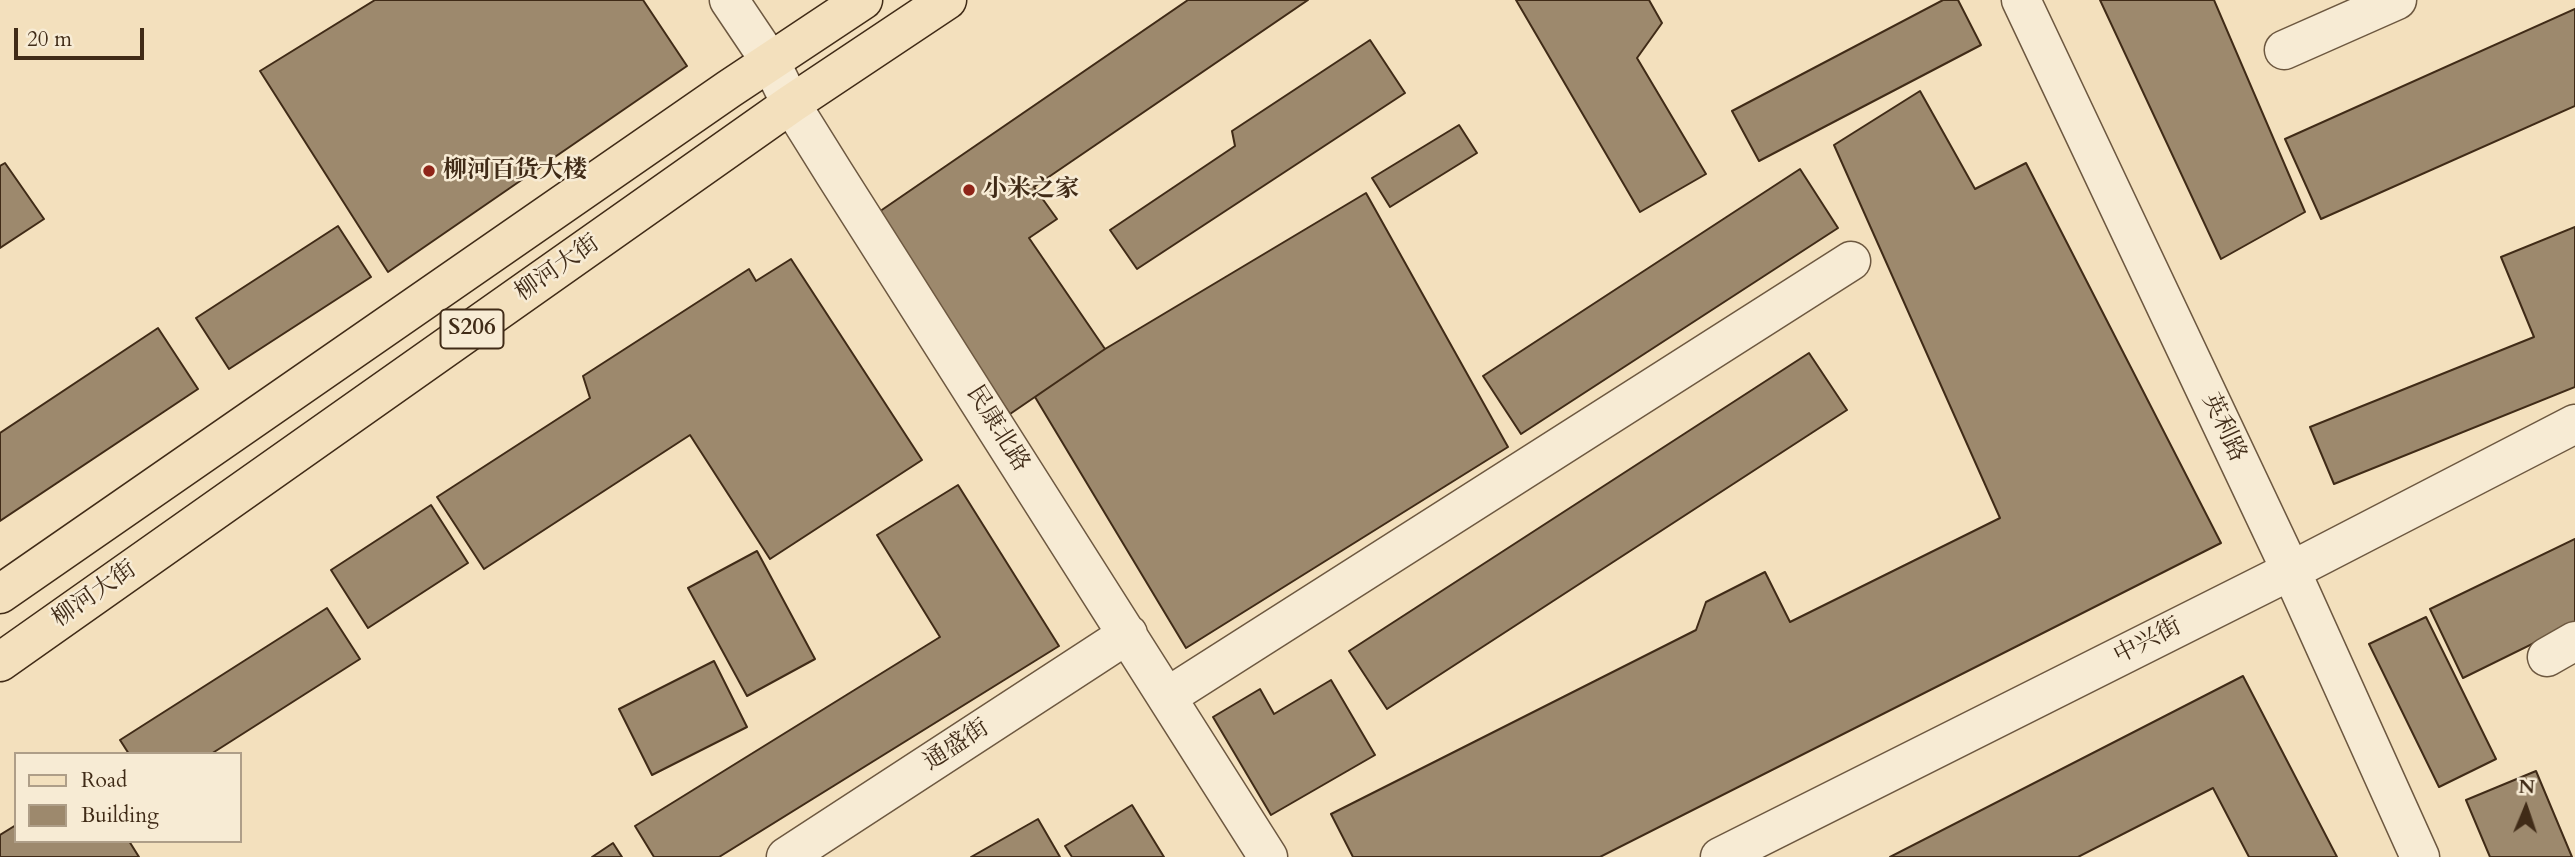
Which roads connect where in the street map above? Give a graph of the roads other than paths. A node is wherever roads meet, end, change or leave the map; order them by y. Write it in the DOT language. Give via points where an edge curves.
graph roads {
  1 [pos="729,0"];
  2 [pos="863,0"];
  3 [pos="947,0"];
  4 [pos="2021,0"];
  5 [pos="2397,0"];
  6 [pos="2284,50"];
  7 [pos="770,61"];
  8 [pos="792,104"];
  9 [pos="1851,261"];
  10 [pos="2575,424"];
  11 [pos="2291,571"];
  12 [pos="0,594"];
  13 [pos="1128,634"];
  14 [pos="0,662"];
  15 [pos="1167,697"];
  16 [pos="786,857"];
  17 [pos="1268,857"];
  18 [pos="1720,857"];
  19 [pos="2420,857"];
  1 -- 7 [label="street, 民康北路"];
  2 -- 7 [label="main road, 柳河大街 / S206"];
  3 -- 8 [label="main road, 柳河大街 / S206"];
  4 -- 11 [label="street, 英利路"];
  5 -- 6 [label="street"];
  7 -- 8 [label="street, 民康北路"];
  7 -- 12 [label="main road, 柳河大街 / S206"];
  8 -- 13 [label="street, 民康北路"];
  8 -- 14 [label="main road, 柳河大街 / S206"];
  9 -- 15 [label="street"];
  10 -- 11 [label="street, 中兴街"];
  11 -- 18 [label="street, 中兴街"];
  11 -- 19 [label="street, 英利路"];
  13 -- 15 [label="street, 民康北路"];
  13 -- 16 [label="street, 通盛街"];
  15 -- 17 [label="street, 民康北路"];
}
